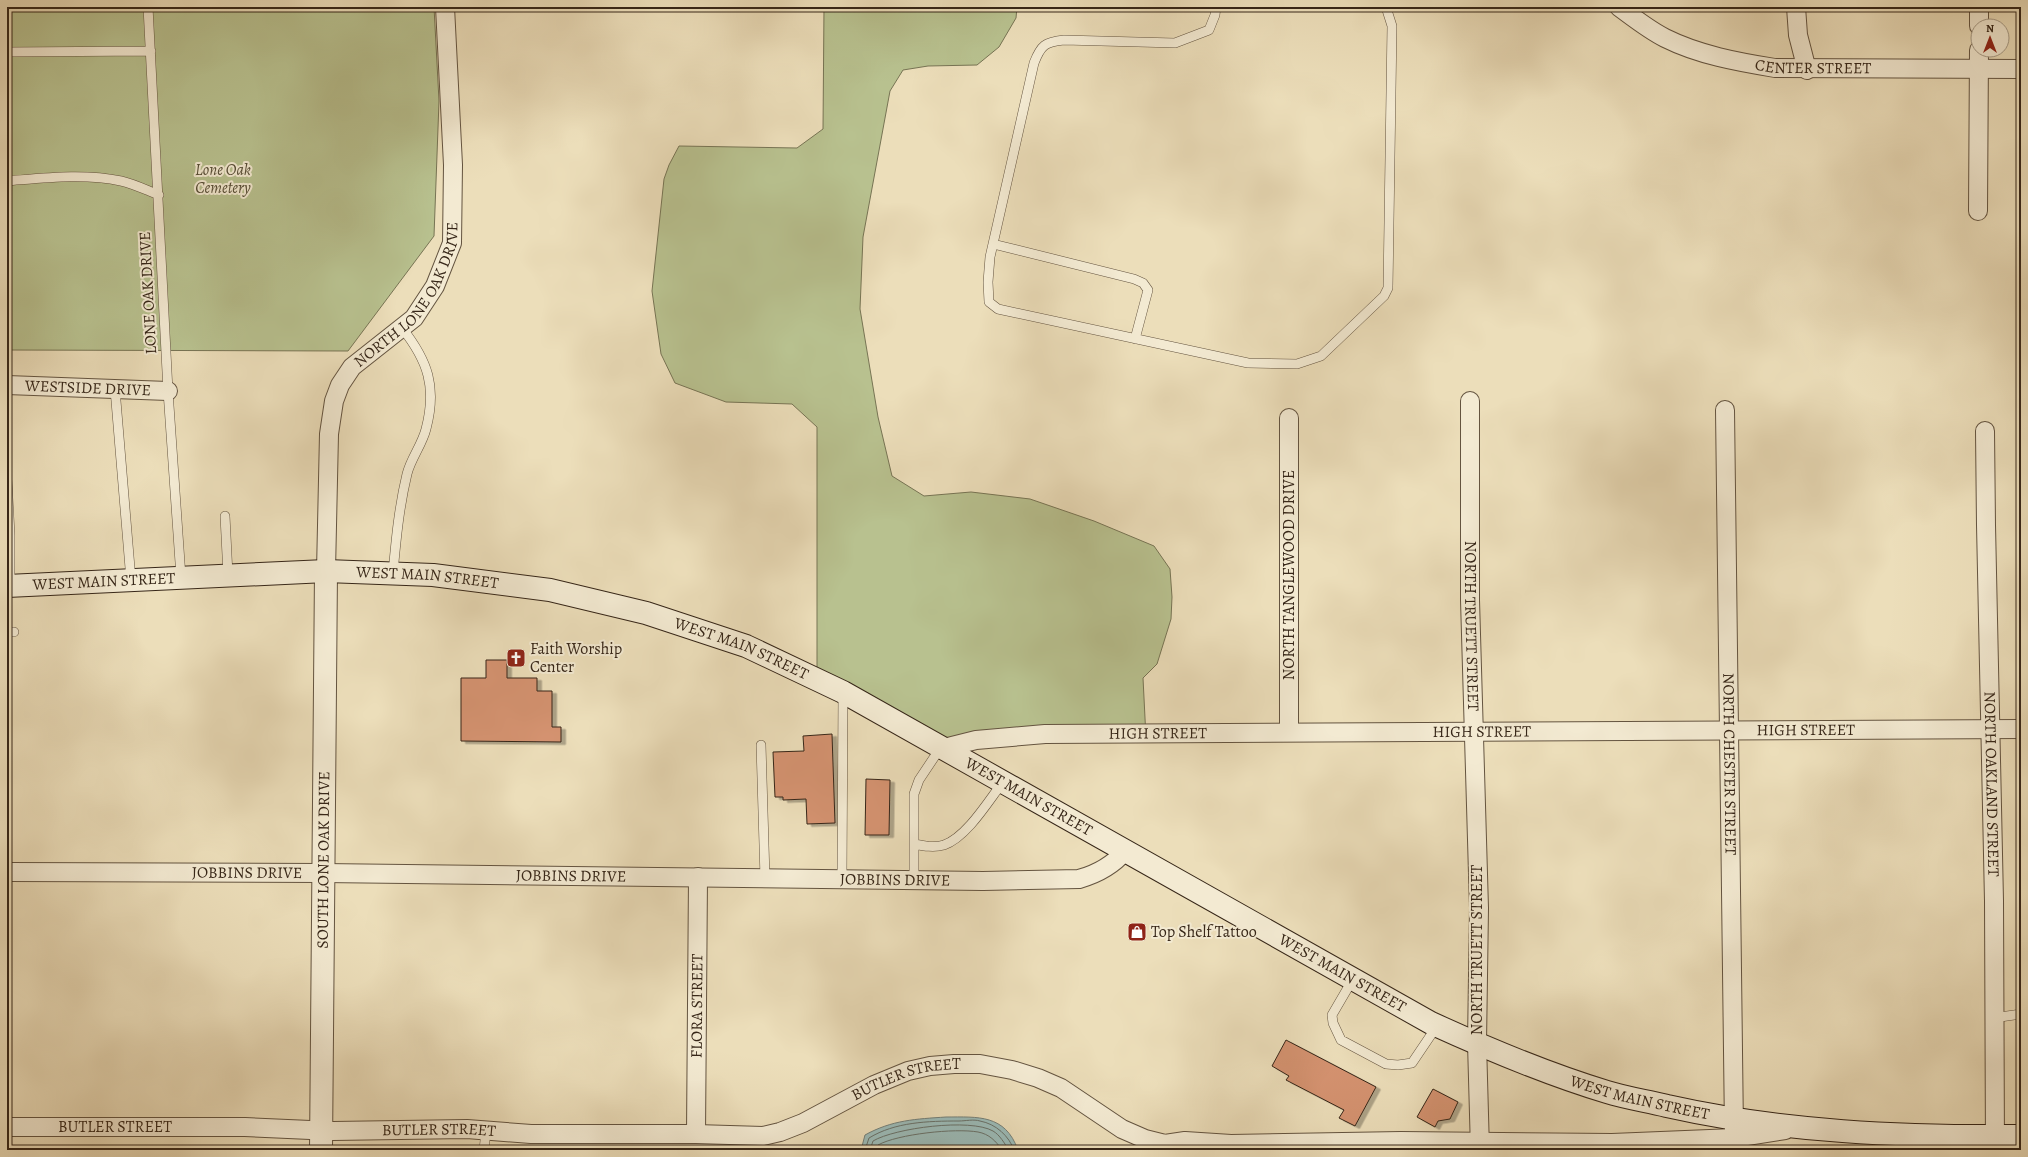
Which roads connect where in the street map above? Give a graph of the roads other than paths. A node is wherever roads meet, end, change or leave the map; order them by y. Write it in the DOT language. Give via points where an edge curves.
graph roads {
  1 [pos="148,7"];
  2 [pos="445,7"];
  3 [pos="1216,7"];
  4 [pos="1386,7"];
  5 [pos="1619,7"];
  6 [pos="1796,7"];
  7 [pos="1979,7"];
  8 [pos="1979,18"];
  9 [pos="151,51"];
  10 [pos="7,52"];
  11 [pos="1979,58"];
  12 [pos="1979,69"];
  13 [pos="2021,69"];
  14 [pos="1807,70"];
  15 [pos="7,181"];
  16 [pos="159,195"];
  17 [pos="1978,211"];
  18 [pos="993,244"];
  19 [pos="402,328"];
  20 [pos="1135,339"];
  21 [pos="7,385"];
  22 [pos="115,389"];
  23 [pos="168,391"];
  24 [pos="1470,401"];
  25 [pos="1725,410"];
  26 [pos="1289,418"];
  27 [pos="1986,431"];
  28 [pos="7,480"];
  29 [pos="225,516"];
  30 [pos="326,571"];
  31 [pos="393,574"];
  32 [pos="228,575"];
  33 [pos="181,577"];
  34 [pos="131,580"];
  35 [pos="9,586"];
  36 [pos="843,692"];
  37 [pos="1991,729"];
  38 [pos="2021,729"];
  39 [pos="1474,730"];
  40 [pos="1730,730"];
  41 [pos="1289,732"];
  42 [pos="761,745"];
  43 [pos="942,747"];
  44 [pos="1003,782"];
  45 [pos="914,844"];
  46 [pos="1125,851"];
  47 [pos="7,872"];
  48 [pos="323,873"];
  49 [pos="698,877"];
  50 [pos="765,878"];
  51 [pos="842,879"];
  52 [pos="914,880"];
  53 [pos="1353,979"];
  54 [pos="2021,1014"];
  55 [pos="1993,1018"];
  56 [pos="1437,1026"];
  57 [pos="1477,1044"];
  58 [pos="7,1127"];
  59 [pos="486,1131"];
  60 [pos="696,1134"];
  61 [pos="1734,1136"];
  62 [pos="2021,1136"];
  63 [pos="321,1140"];
  64 [pos="1995,1143"];
  65 [pos="1480,1146"];
  66 [pos="484,1150"];
  1 -- 9 [label="lane, LONE OAK DRIVE"];
  2 -- 19 [label="street, NORTH LONE OAK DRIVE" via="453,165 452,243 435,286 414,318"];
  3 -- 18 [label="lane" via="1209,30 1175,43 1064,40 1040,48 1032,71"];
  4 -- 20 [label="lane" via="1392,26 1388,288 1384,296 1321,356 1297,364 1248,363"];
  5 -- 14 [label="street, CENTER STREET" via="1665,38 1692,49 1775,68"];
  6 -- 14 [label="street" via="1798,36"];
  7 -- 8 [label="street"];
  9 -- 10 [label="lane"];
  9 -- 16 [label="lane, LONE OAK DRIVE"];
  11 -- 12 [label="street"];
  12 -- 13 [label="street, CENTER STREET"];
  12 -- 14 [label="street, CENTER STREET"];
  12 -- 17 [label="street"];
  15 -- 16 [label="lane" via="62,177 100,178 122,181"];
  16 -- 23 [label="lane, LONE OAK DRIVE"];
  18 -- 20 [label="lane" via="988,282 989,302 998,309"];
  18 -- 20 [label="lane" via="1143,283 1148,290"];
  19 -- 30 [label="street, NORTH LONE OAK DRIVE" via="352,367 340,385 334,401 328,442"];
  19 -- 31 [label="lane" via="421,354 428,371 429,406 426,430 410,461 403,488"];
  21 -- 22 [label="street, WESTSIDE DRIVE"];
  22 -- 23 [label="street, WESTSIDE DRIVE"];
  22 -- 34 [label="lane"];
  23 -- 33 [label="lane, LONE OAK DRIVE"];
  24 -- 39 [label="street, NORTH TRUETT STREET" via="1470,600"];
  25 -- 40 [label="street, NORTH CHESTER STREET"];
  26 -- 41 [label="street, NORTH TANGLEWOOD DRIVE"];
  27 -- 37 [label="street, NORTH OAKLAND STREET"];
  28 -- 35 [label="lane"];
  29 -- 32 [label="lane"];
  30 -- 31 [label="main road, WEST MAIN STREET"];
  30 -- 32 [label="main road, WEST MAIN STREET"];
  30 -- 48 [label="main road, SOUTH LONE OAK DRIVE"];
  31 -- 36 [label="main road, WEST MAIN STREET" via="432,575 550,590 646,613 746,646"];
  32 -- 33 [label="main road, WEST MAIN STREET"];
  33 -- 34 [label="main road, WEST MAIN STREET"];
  34 -- 35 [label="main road, WEST MAIN STREET"];
  36 -- 43 [label="main road, WEST MAIN STREET"];
  36 -- 51 [label="lane"];
  37 -- 38 [label="street, HIGH STREET"];
  37 -- 40 [label="street, HIGH STREET"];
  37 -- 55 [label="street, NORTH OAKLAND STREET"];
  39 -- 40 [label="street, HIGH STREET"];
  39 -- 41 [label="street, HIGH STREET"];
  39 -- 57 [label="street, NORTH TRUETT STREET" via="1479,908"];
  40 -- 61 [label="street, NORTH CHESTER STREET"];
  41 -- 43 [label="street, HIGH STREET" via="1045,734 976,740"];
  42 -- 50 [label="lane"];
  43 -- 44 [label="main road, WEST MAIN STREET"];
  43 -- 45 [label="lane" via="919,780 914,794"];
  44 -- 45 [label="lane" via="956,838 945,845 931,847"];
  44 -- 46 [label="main road, WEST MAIN STREET"];
  45 -- 52 [label="lane"];
  46 -- 52 [label="street, JOBBINS DRIVE" via="1116,862 1079,879"];
  46 -- 53 [label="main road, WEST MAIN STREET"];
  47 -- 48 [label="street, JOBBINS DRIVE"];
  48 -- 49 [label="street, JOBBINS DRIVE"];
  48 -- 63 [label="main road, SOUTH LONE OAK DRIVE"];
  49 -- 50 [label="street, JOBBINS DRIVE"];
  49 -- 60 [label="street, FLORA STREET"];
  50 -- 51 [label="street, JOBBINS DRIVE"];
  51 -- 52 [label="street, JOBBINS DRIVE"];
  53 -- 56 [label="main road, WEST MAIN STREET"];
  53 -- 56 [label="lane" via="1332,1015 1341,1040 1386,1064 1398,1066 1412,1063"];
  54 -- 55 [label="lane"];
  55 -- 64 [label="street, NORTH OAKLAND STREET"];
  56 -- 57 [label="main road, WEST MAIN STREET"];
  57 -- 61 [label="main road, WEST MAIN STREET" via="1608,1092 1708,1115"];
  57 -- 65 [label="street, NORTH TRUETT STREET"];
  58 -- 63 [label="street, BUTLER STREET" via="238,1127"];
  59 -- 60 [label="street, BUTLER STREET" via="531,1134"];
  59 -- 63 [label="street, BUTLER STREET"];
  59 -- 66 [label="lane"];
  60 -- 65 [label="street, BUTLER STREET" via="763,1136 780,1132 803,1123 874,1084 908,1071 930,1066 980,1064 1038,1078 1061,1088 1122,1129 1165,1144 1185,1141 1231,1144 1401,1141"];
  61 -- 64 [label="main road, WEST MAIN STREET" via="1796,1128"];
  61 -- 65 [label="street, BUTLER STREET" via="1612,1143"];
  62 -- 64 [label="main road, WEST MAIN STREET"];
}
